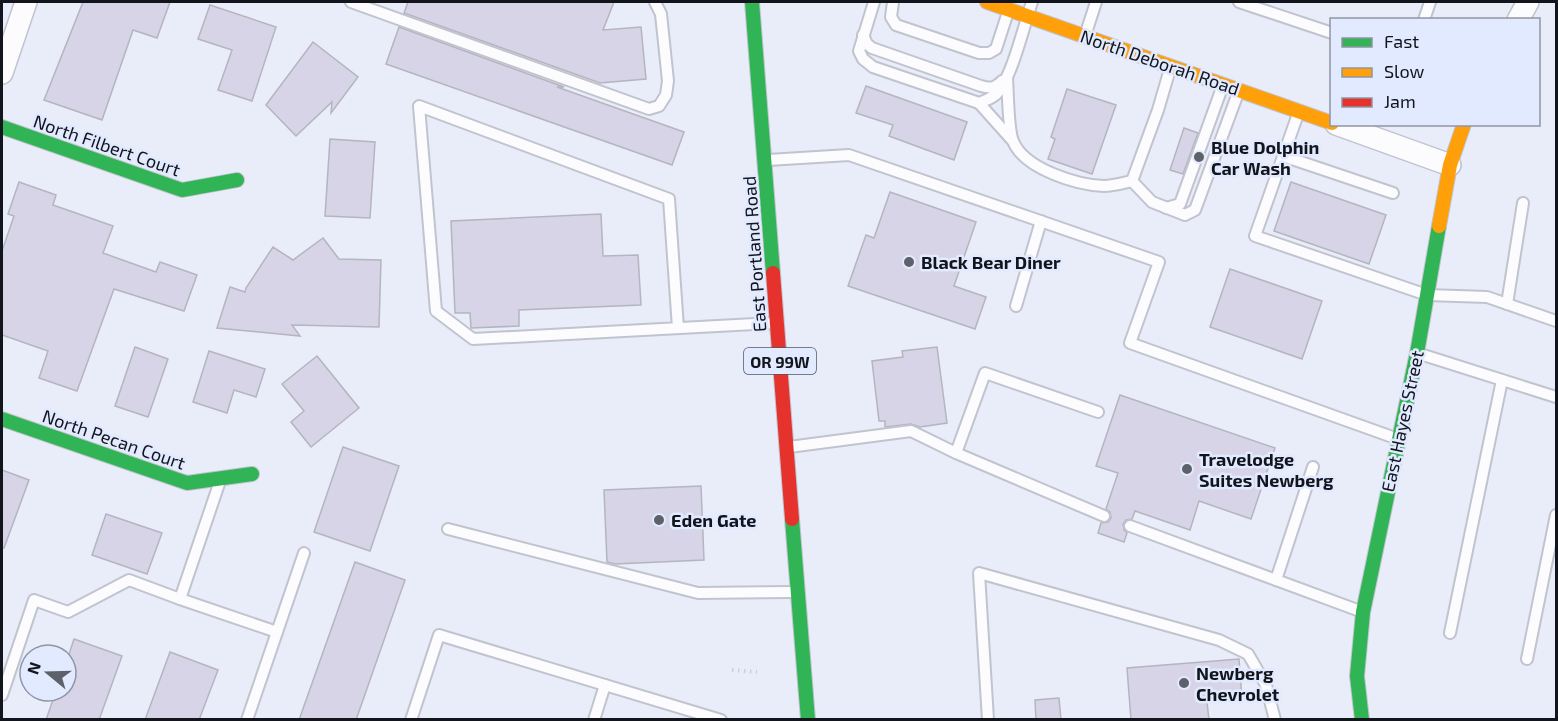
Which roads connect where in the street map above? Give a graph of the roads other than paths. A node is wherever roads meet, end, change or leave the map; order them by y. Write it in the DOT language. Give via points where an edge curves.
graph roads {
  1 [pos="26,2"];
  2 [pos="351,2"];
  3 [pos="655,2"];
  4 [pos="752,2"];
  5 [pos="874,2"];
  6 [pos="893,2"];
  7 [pos="987,2"];
  8 [pos="1032,2"];
  9 [pos="1096,2"];
  10 [pos="1239,2"];
  11 [pos="1430,2"];
  12 [pos="1528,2"];
  13 [pos="1009,9"];
  14 [pos="1027,16"];
  15 [pos="1425,18"];
  16 [pos="1519,18"];
  17 [pos="1330,32"];
  18 [pos="863,35"];
  19 [pos="1085,36"];
  20 [pos="1171,66"];
  21 [pos="2,73"];
  22 [pos="1007,77"];
  23 [pos="1223,84"];
  24 [pos="1239,90"];
  25 [pos="979,103"];
  26 [pos="1299,111"];
  27 [pos="1330,122"];
  28 [pos="1342,126"];
  29 [pos="1463,126"];
  30 [pos="2,127"];
  31 [pos="1012,141"];
  32 [pos="1283,156"];
  33 [pos="764,160"];
  34 [pos="1450,165"];
  35 [pos="237,180"];
  36 [pos="1132,181"];
  37 [pos="1394,193"];
  38 [pos="1523,203"];
  39 [pos="1166,208"];
  40 [pos="1041,221"];
  41 [pos="1427,295"];
  42 [pos="1507,304"];
  43 [pos="1016,306"];
  44 [pos="1557,321"];
  45 [pos="777,323"];
  46 [pos="678,328"];
  47 [pos="1417,353"];
  48 [pos="1502,380"];
  49 [pos="1557,397"];
  50 [pos="1098,412"];
  51 [pos="2,419"];
  52 [pos="1398,439"];
  53 [pos="786,448"];
  54 [pos="956,453"];
  55 [pos="1313,467"];
  56 [pos="252,474"];
  57 [pos="222,478"];
  58 [pos="1557,515"];
  59 [pos="1104,516"];
  60 [pos="1130,526"];
  61 [pos="448,529"];
  62 [pos="304,553"];
  63 [pos="1276,580"];
  64 [pos="798,592"];
  65 [pos="180,599"];
  66 [pos="1363,612"];
  67 [pos="277,632"];
  68 [pos="1450,633"];
  69 [pos="1527,659"];
  70 [pos="605,684"];
  71 [pos="2,695"];
  72 [pos="247,720"];
  73 [pos="411,720"];
  74 [pos="594,720"];
  75 [pos="721,720"];
  76 [pos="808,720"];
  77 [pos="988,720"];
  78 [pos="1275,720"];
  79 [pos="1362,720"];
  1 -- 21 [label="street"];
  2 -- 3 [label="lane" via="649,110 659,106 668,81 661,14"];
  4 -- 33 [label="street, East Portland Road / OR 99W"];
  5 -- 18 [label="lane"];
  6 -- 13 [label="lane" via="891,17 896,25 979,53 996,48"];
  7 -- 13 [label="street, North Deborah Road"];
  8 -- 14 [label="lane"];
  9 -- 19 [label="lane"];
  10 -- 17 [label="lane"];
  11 -- 15 [label="lane"];
  12 -- 16 [label="street"];
  13 -- 14 [label="street, North Deborah Road"];
  14 -- 19 [label="street, North Deborah Road"];
  14 -- 22 [label="lane"];
  18 -- 22 [label="lane" via="873,48 989,88"];
  18 -- 25 [label="lane" via="859,51 873,67"];
  19 -- 20 [label="street, North Deborah Road"];
  20 -- 23 [label="street, North Deborah Road"];
  20 -- 36 [label="lane"];
  22 -- 25 [label="lane" via="998,93"];
  22 -- 31 [label="lane"];
  23 -- 24 [label="street, North Deborah Road"];
  23 -- 39 [label="lane" via="1180,204"];
  24 -- 26 [label="street, North Deborah Road"];
  24 -- 39 [label="lane" via="1195,210 1185,215"];
  25 -- 31 [label="lane"];
  26 -- 27 [label="street, North Deborah Road"];
  26 -- 32 [label="lane"];
  28 -- 34 [label="street"];
  29 -- 34 [label="street, East Hayes Street"];
  30 -- 35 [label="street, North Filbert Court" via="182,190"];
  31 -- 36 [label="lane" via="1024,159 1043,170 1106,186"];
  32 -- 37 [label="lane"];
  32 -- 41 [label="lane" via="1255,236"];
  33 -- 40 [label="lane" via="849,154"];
  33 -- 45 [label="street, East Portland Road / OR 99W"];
  34 -- 41 [label="street, East Hayes Street"];
  36 -- 39 [label="lane" via="1152,202"];
  38 -- 42 [label="lane"];
  40 -- 43 [label="lane"];
  40 -- 52 [label="lane" via="1159,262 1130,343"];
  41 -- 42 [label="lane" via="1487,297"];
  41 -- 47 [label="street, East Hayes Street"];
  42 -- 44 [label="lane"];
  45 -- 46 [label="lane"];
  45 -- 53 [label="street, East Portland Road / OR 99W"];
  46 -- 46 [label="lane" via="473,339 436,311 419,106 669,199"];
  47 -- 48 [label="lane"];
  47 -- 52 [label="street, East Hayes Street"];
  48 -- 49 [label="lane"];
  48 -- 68 [label="lane"];
  50 -- 54 [label="lane" via="985,373"];
  51 -- 57 [label="street, North Pecan Court" via="187,483"];
  52 -- 66 [label="street, East Hayes Street"];
  53 -- 54 [label="lane" via="911,431"];
  53 -- 64 [label="street, East Portland Road / OR 99W"];
  54 -- 59 [label="lane"];
  55 -- 63 [label="lane"];
  56 -- 57 [label="street, North Pecan Court"];
  57 -- 65 [label="lane"];
  58 -- 69 [label="lane"];
  60 -- 63 [label="lane"];
  61 -- 64 [label="lane" via="698,593"];
  62 -- 67 [label="lane"];
  63 -- 66 [label="lane"];
  64 -- 76 [label="street, East Portland Road / OR 99W"];
  65 -- 67 [label="lane"];
  65 -- 71 [label="lane" via="129,580 68,612 34,600"];
  66 -- 79 [label="street, East Hayes Street" via="1358,675"];
  67 -- 72 [label="lane"];
  70 -- 73 [label="lane" via="439,635"];
  70 -- 74 [label="lane"];
  70 -- 75 [label="lane"];
  77 -- 78 [label="lane" via="979,573 1220,640 1248,654 1266,685"];
}
